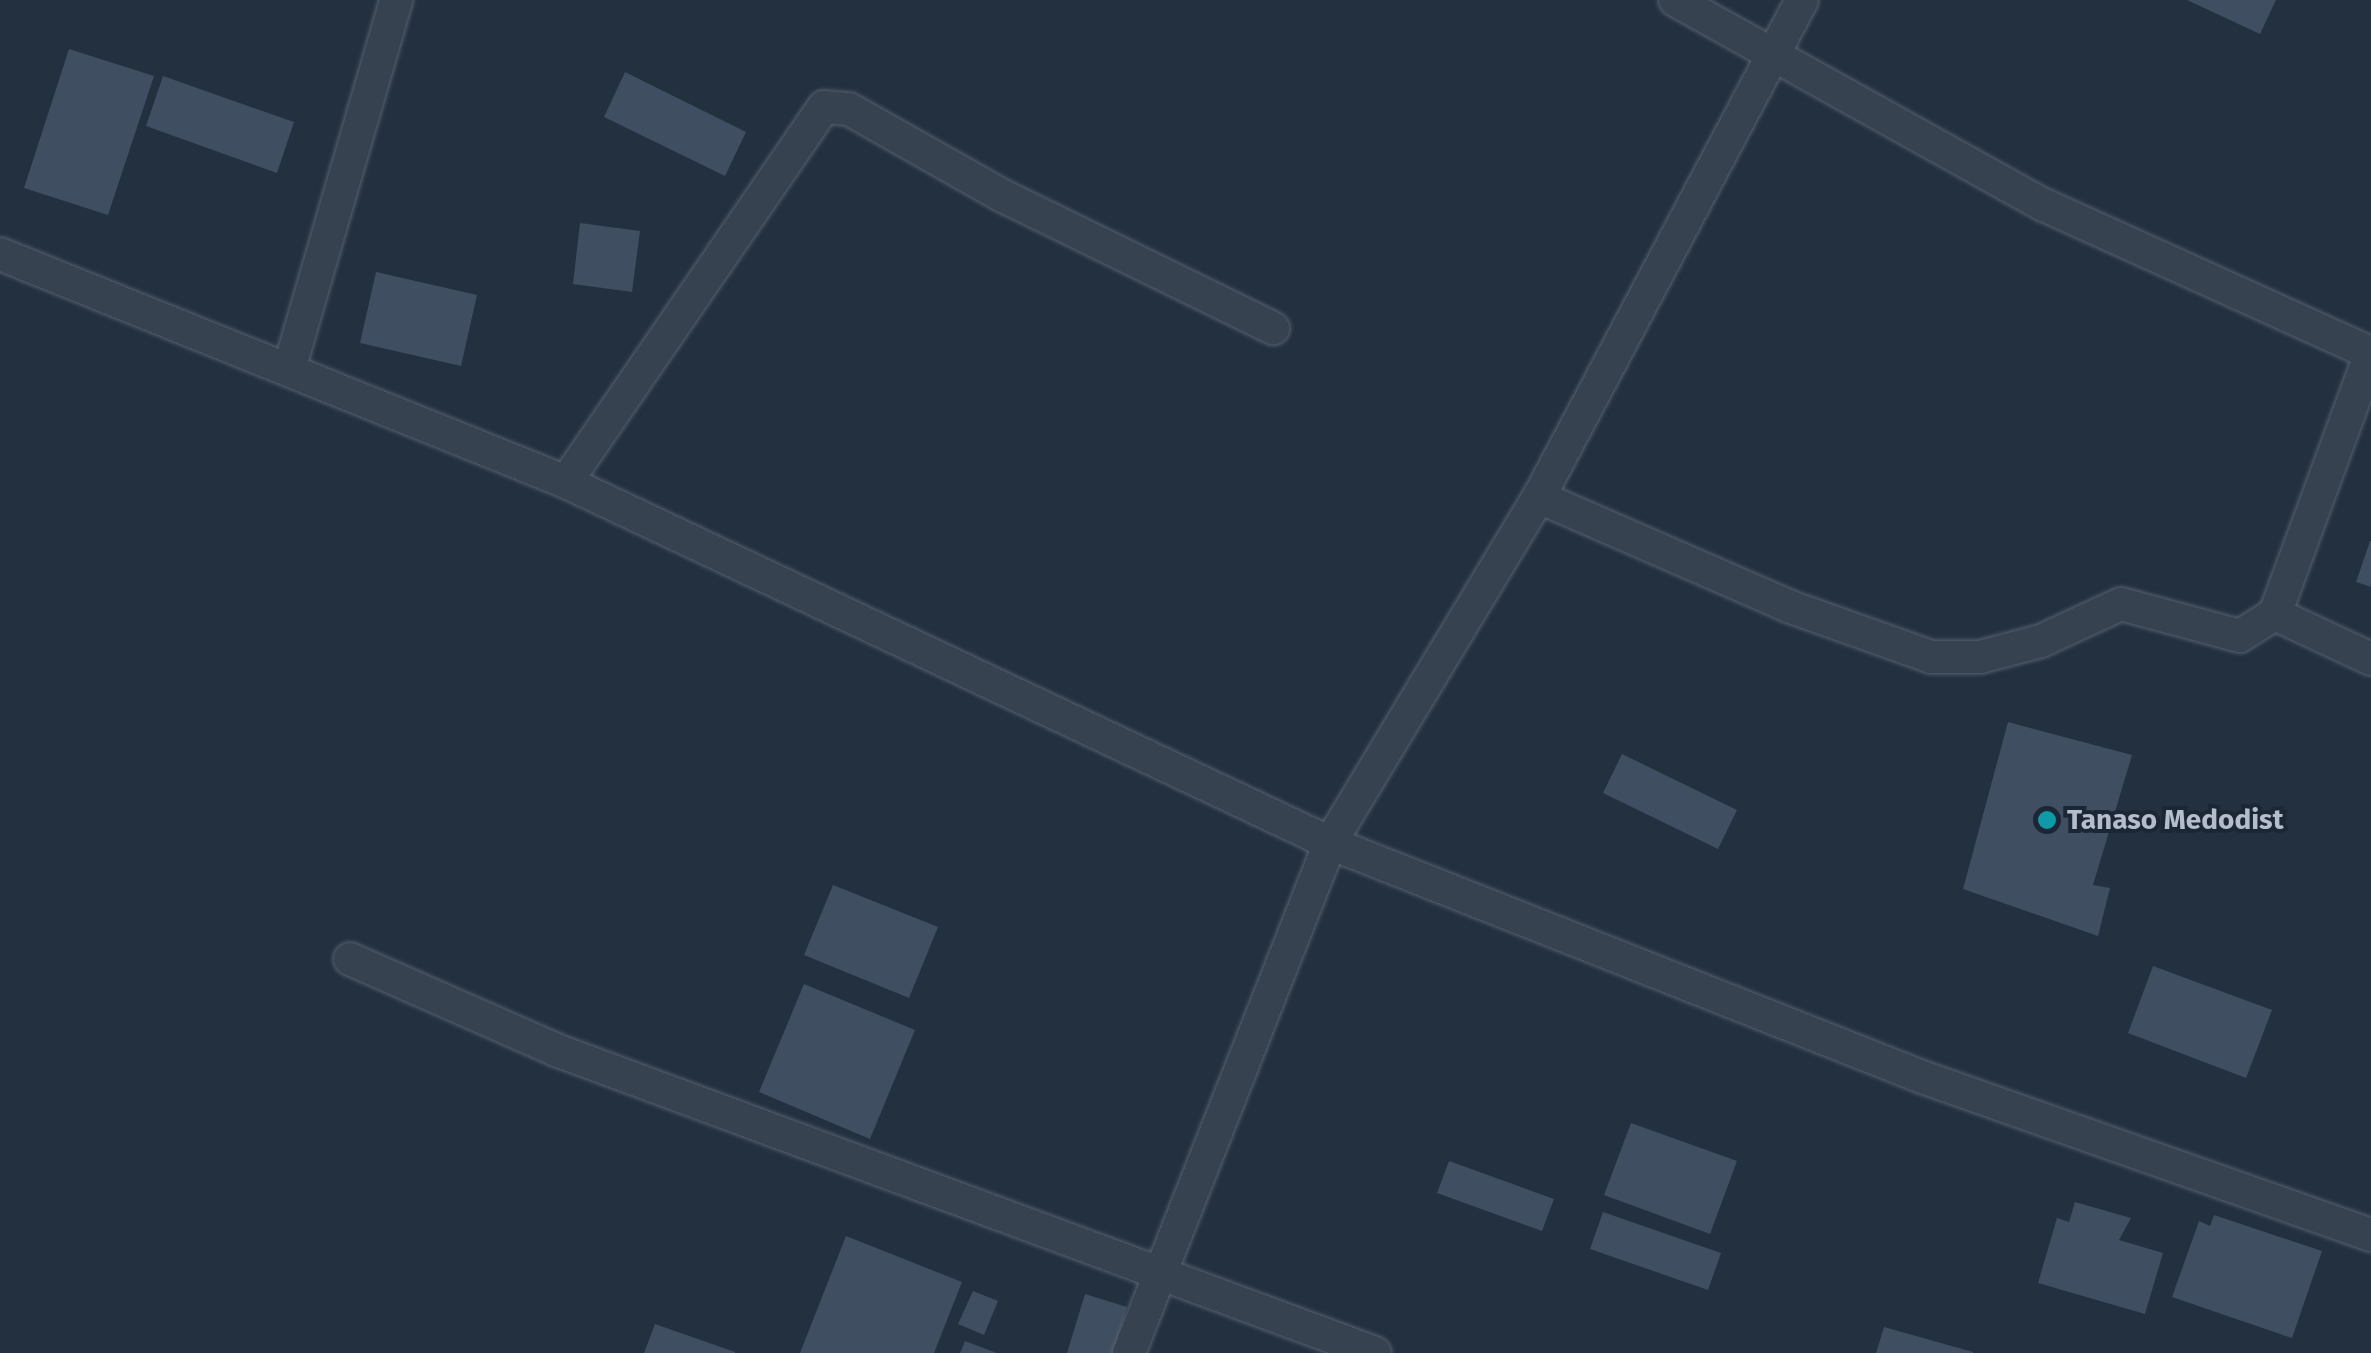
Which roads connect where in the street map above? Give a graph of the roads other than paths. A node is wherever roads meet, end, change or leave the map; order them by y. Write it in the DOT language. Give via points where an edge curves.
graph roads {
  1 [pos="396,0"];
  2 [pos="1675,0"];
  3 [pos="1802,0"];
  4 [pos="1770,54"];
  5 [pos="0,254"];
  6 [pos="1273,328"];
  7 [pos="2371,353"];
  8 [pos="290,366"];
  9 [pos="566,482"];
  10 [pos="1539,496"];
  11 [pos="2275,614"];
  12 [pos="2371,659"];
  13 [pos="1330,844"];
  14 [pos="350,960"];
  15 [pos="2371,1235"];
  16 [pos="1154,1274"];
  17 [pos="1129,1353"];
  18 [pos="1375,1353"];
  1 -- 8 [label="street"];
  2 -- 4 [label="street"];
  3 -- 4 [label="street"];
  4 -- 7 [label="street" via="2044,205"];
  4 -- 10 [label="street"];
  5 -- 8 [label="street"];
  6 -- 9 [label="street" via="849,109 824,107"];
  7 -- 11 [label="street"];
  8 -- 9 [label="street"];
  9 -- 13 [label="street"];
  10 -- 11 [label="street" via="1788,606 1932,657 1980,657 2041,641 2121,604 2240,636"];
  10 -- 13 [label="street"];
  11 -- 12 [label="street"];
  13 -- 15 [label="street" via="1922,1077"];
  13 -- 16 [label="street"];
  14 -- 16 [label="street" via="556,1050"];
  16 -- 17 [label="street"];
  16 -- 18 [label="street"];
}
